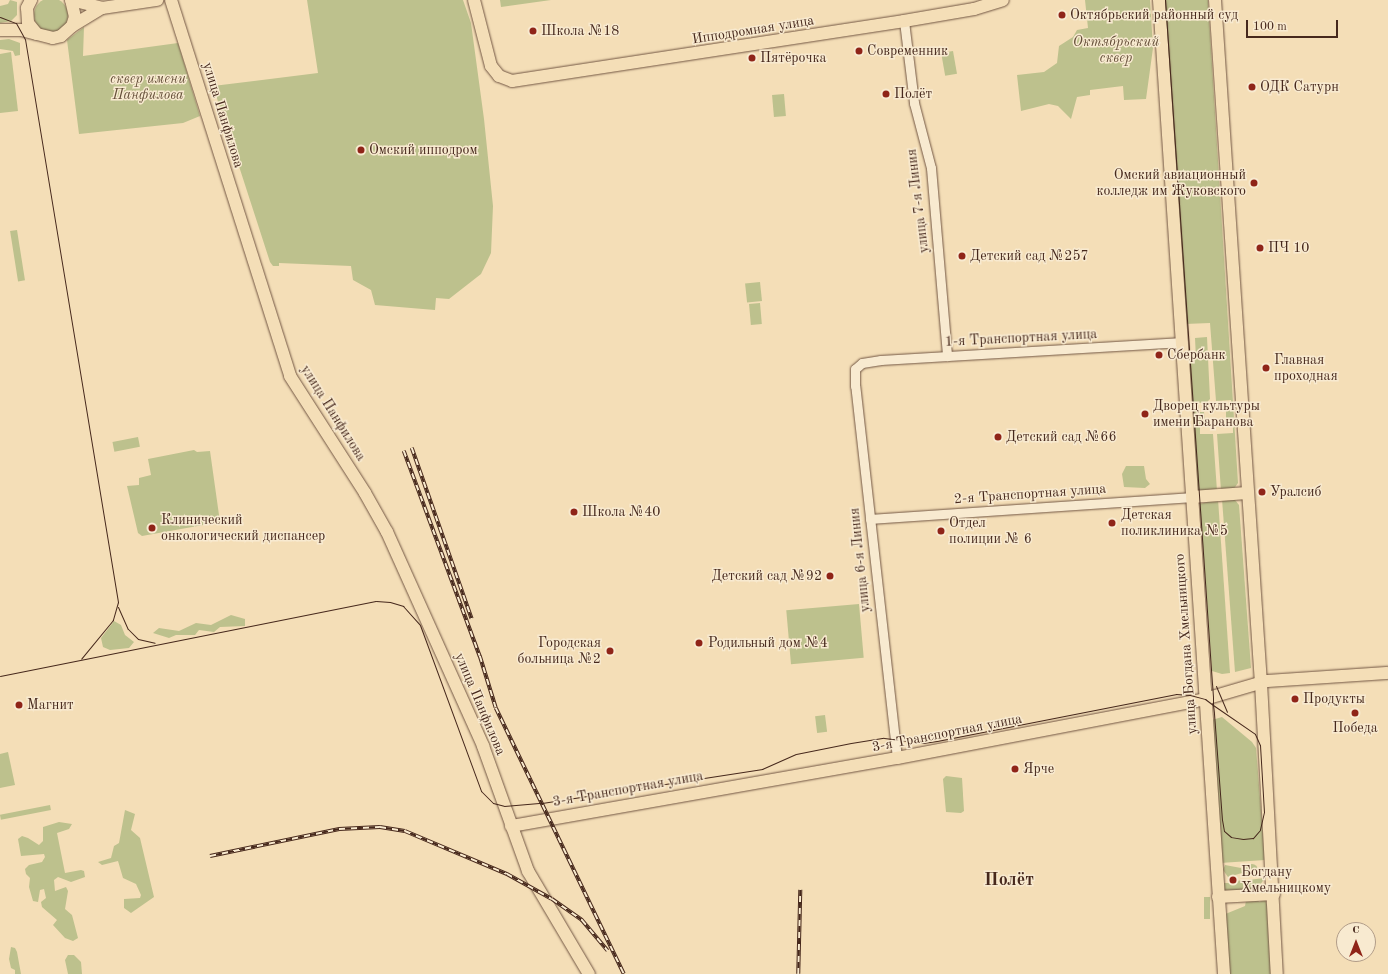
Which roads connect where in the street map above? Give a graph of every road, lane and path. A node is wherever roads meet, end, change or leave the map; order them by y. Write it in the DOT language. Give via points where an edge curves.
graph roads {
  1 [pos="71,0"];
  2 [pos="157,0"];
  3 [pos="171,0"];
  4 [pos="474,0"];
  5 [pos="1003,0"];
  6 [pos="1159,0"];
  7 [pos="1215,0"];
  8 [pos="27,6"];
  9 [pos="102,8"];
  10 [pos="904,21"];
  11 [pos="72,26"];
  12 [pos="4,29"];
  13 [pos="37,34"];
  14 [pos="1182,342"];
  15 [pos="947,356"];
  16 [pos="862,363"];
  17 [pos="1247,493"];
  18 [pos="1192,497"];
  19 [pos="870,519"];
  20 [pos="1388,673"];
  21 [pos="1261,683"];
  22 [pos="1205,699"];
  23 [pos="897,758"];
  24 [pos="511,826"];
  25 [pos="1274,894"];
  26 [pos="1218,897"];
  27 [pos="589,974"];
  28 [pos="1224,974"];
  29 [pos="1277,974"];
  1 -- 9 [label="main road"];
  1 -- 11 [label="main road" via="75,8"];
  2 -- 9 [label="main road"];
  3 -- 24 [label="main road, улица Панфилова" via="290,376 387,532 483,746"];
  4 -- 10 [label="main road, Ипподромная улица" via="491,66 506,79 518,80"];
  5 -- 10 [label="main road, Ипподромная улица" via="974,9"];
  6 -- 14 [label="main road, улица Богдана Хмельницкого"];
  7 -- 17 [label="main road"];
  8 -- 12 [label="main road"];
  8 -- 13 [label="main road" via="28,23"];
  9 -- 11 [label="main road"];
  10 -- 15 [label="street, улица 7-я Линия" via="914,104 931,168"];
  11 -- 13 [label="main road" via="61,36 53,38"];
  12 -- 13 [label="main road"];
  14 -- 15 [label="street, 1-я Транспортная улица"];
  14 -- 18 [label="main road, улица Богдана Хмельницкого"];
  15 -- 16 [label="street, 1-я Транспортная улица"];
  16 -- 19 [label="street, улица 6-я Линия" via="855,369 854,374"];
  17 -- 18 [label="main road"];
  17 -- 21 [label="main road"];
  18 -- 19 [label="street, 2-я Транспортная улица"];
  18 -- 22 [label="main road, улица Богдана Хмельницкого"];
  19 -- 23 [label="street, улица 6-я Линия"];
  20 -- 21 [label="main road, 3-я Транспортная улица"];
  21 -- 22 [label="main road, 3-я Транспортная улица"];
  21 -- 25 [label="main road"];
  22 -- 23 [label="main road, 3-я Транспортная улица"];
  22 -- 26 [label="main road, улица Богдана Хмельницкого"];
  23 -- 24 [label="main road, 3-я Транспортная улица"];
  24 -- 27 [label="main road, улица Панфилова" via="539,891"];
  25 -- 26 [label="main road"];
  25 -- 29 [label="main road"];
  26 -- 28 [label="main road, улица Богдана Хмельницкого"];
}
